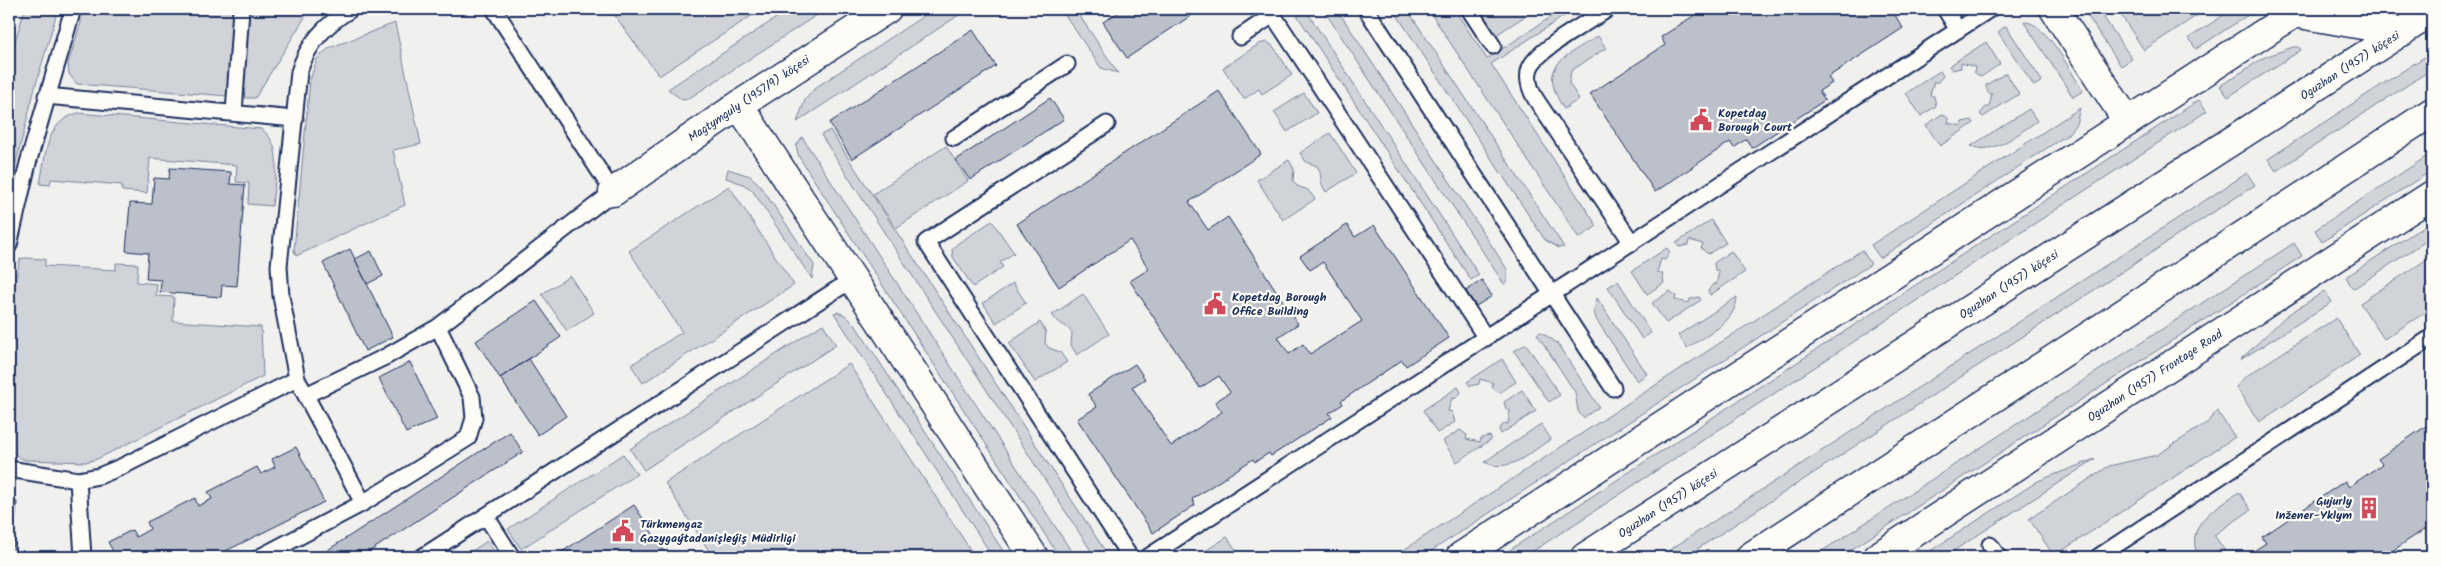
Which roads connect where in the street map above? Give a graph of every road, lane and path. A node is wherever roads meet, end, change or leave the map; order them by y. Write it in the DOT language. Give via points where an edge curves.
graph roads {
  1 [pos="73,9"];
  2 [pos="241,9"];
  3 [pos="351,9"];
  4 [pos="494,9"];
  5 [pos="887,9"];
  6 [pos="1366,9"];
  7 [pos="1468,9"];
  8 [pos="1608,9"];
  9 [pos="1945,9"];
  10 [pos="1990,9"];
  11 [pos="2054,9"];
  12 [pos="2298,11"];
  13 [pos="2432,12"];
  14 [pos="1958,30"];
  15 [pos="2402,32"];
  16 [pos="1240,37"];
  17 [pos="1493,46"];
  18 [pos="1067,64"];
  19 [pos="46,96"];
  20 [pos="739,105"];
  21 [pos="2432,112"];
  22 [pos="234,113"];
  23 [pos="295,118"];
  24 [pos="2128,122"];
  25 [pos="1107,124"];
  26 [pos="954,138"];
  27 [pos="613,192"];
  28 [pos="2432,195"];
  29 [pos="1632,243"];
  30 [pos="9,245"];
  31 [pos="853,279"];
  32 [pos="1552,295"];
  33 [pos="438,327"];
  34 [pos="2432,337"];
  35 [pos="1486,338"];
  36 [pos="297,379"];
  37 [pos="1613,388"];
  38 [pos="306,395"];
  39 [pos="9,469"];
  40 [pos="78,480"];
  41 [pos="362,503"];
  42 [pos="486,516"];
  43 [pos="83,557"];
  44 [pos="260,557"];
  45 [pos="422,557"];
  46 [pos="512,557"];
  47 [pos="1034,557"];
  48 [pos="1130,557"];
  49 [pos="1148,557"];
  50 [pos="1460,557"];
  51 [pos="1585,557"];
  52 [pos="1750,557"];
  53 [pos="1877,557"];
  54 [pos="2098,557"];
  1 -- 19 [label="lane"];
  2 -- 22 [label="lane"];
  3 -- 23 [label="lane" via="318,33 304,54 298,72"];
  4 -- 27 [label="lane"];
  5 -- 20 [label="street, Magtymguly (1957/9) köçesi"];
  6 -- 32 [label="lane"];
  7 -- 17 [label="lane"];
  8 -- 29 [label="lane" via="1537,55 1528,76 1535,98"];
  9 -- 14 [label="lane"];
  10 -- 14 [label="lane"];
  11 -- 24 [label="street"];
  12 -- 15 [label="street"];
  12 -- 24 [label="street"];
  13 -- 15 [label="street, Oguzhan (1957) köçesi"];
  14 -- 29 [label="lane"];
  15 -- 51 [label="street, Oguzhan (1957) köçesi"];
  16 -- 35 [label="lane" via="1273,15"];
  18 -- 26 [label="lane"];
  19 -- 22 [label="lane"];
  19 -- 30 [label="lane"];
  20 -- 27 [label="street, Magtymguly (1957/9) köçesi"];
  20 -- 31 [label="street"];
  21 -- 52 [label="street"];
  22 -- 23 [label="lane"];
  23 -- 36 [label="lane" via="279,266 281,296"];
  24 -- 50 [label="street"];
  25 -- 48 [label="lane" via="926,242"];
  27 -- 33 [label="lane"];
  28 -- 53 [label="street, Oguzhan (1957) Frontage Road"];
  29 -- 32 [label="lane"];
  31 -- 42 [label="lane"];
  31 -- 47 [label="street"];
  32 -- 35 [label="lane"];
  32 -- 37 [label="lane"];
  33 -- 38 [label="lane"];
  33 -- 41 [label="lane" via="472,397 474,418 468,438"];
  34 -- 54 [label="lane"];
  35 -- 49 [label="lane"];
  36 -- 38 [label="lane"];
  36 -- 40 [label="lane" via="121,467"];
  38 -- 41 [label="lane"];
  39 -- 40 [label="lane"];
  40 -- 43 [label="lane"];
  41 -- 44 [label="lane"];
  42 -- 45 [label="lane"];
  42 -- 46 [label="lane"];
}
